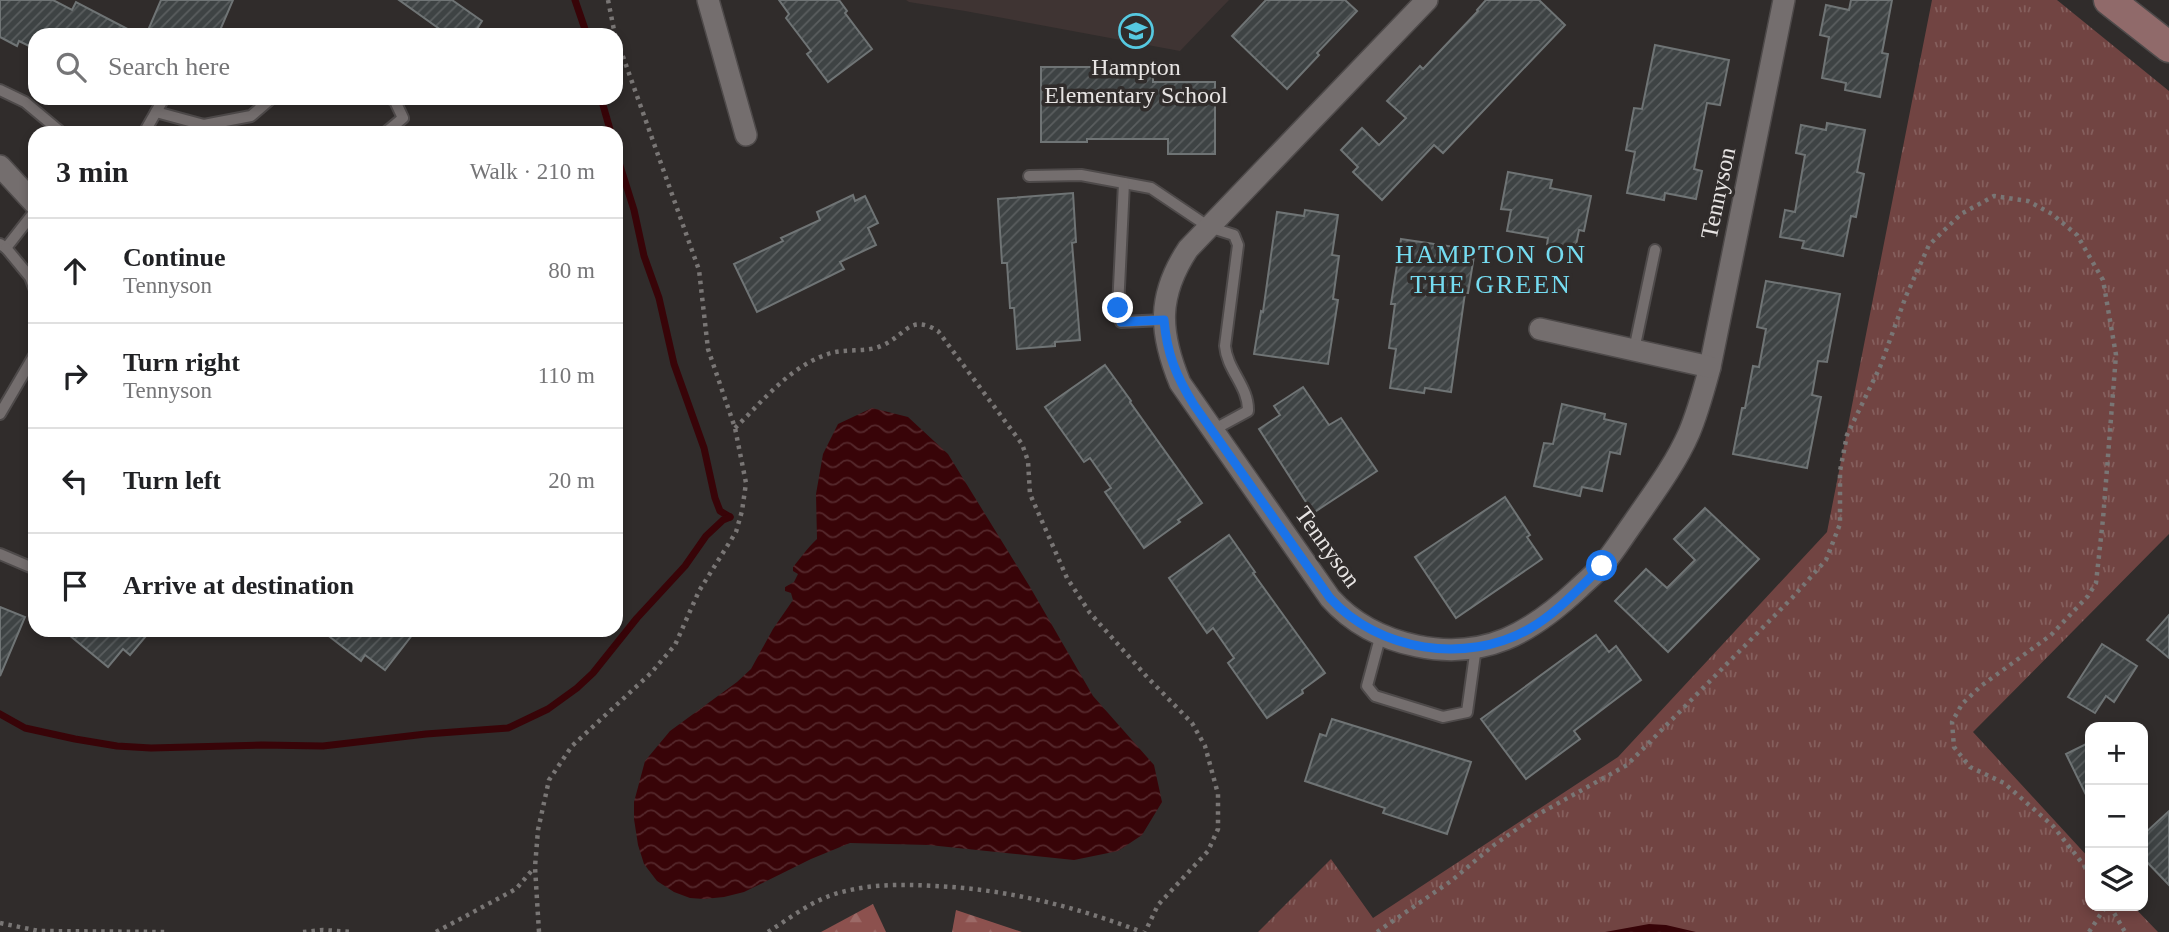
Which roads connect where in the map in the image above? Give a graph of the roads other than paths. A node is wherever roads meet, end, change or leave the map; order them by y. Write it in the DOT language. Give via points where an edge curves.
graph roads {
  1 [pos="708,0"];
  2 [pos="1427,0"];
  3 [pos="1784,0"];
  4 [pos="2109,0"];
  5 [pos="2169,47"];
  6 [pos="0,90"];
  7 [pos="28,105"];
  8 [pos="28,105"];
  9 [pos="160,105"];
  10 [pos="264,105"];
  11 [pos="397,105"];
  12 [pos="156,113"];
  13 [pos="53,126"];
  14 [pos="148,126"];
  15 [pos="393,126"];
  16 [pos="746,135"];
  17 [pos="0,166"];
  18 [pos="1029,176"];
  19 [pos="1124,183"];
  20 [pos="28,196"];
  21 [pos="28,219"];
  22 [pos="1209,227"];
  23 [pos="3,246"];
  24 [pos="1655,250"];
  25 [pos="28,275"];
  26 [pos="1164,320"];
  27 [pos="1540,329"];
  28 [pos="1634,350"];
  29 [pos="28,366"];
  30 [pos="1710,367"];
  31 [pos="0,414"];
  32 [pos="1213,430"];
  33 [pos="0,554"];
  34 [pos="28,566"];
  35 [pos="1381,634"];
  36 [pos="1476,647"];
  1 -- 16 [label="street"];
  2 -- 22 [label="street, Tennyson"];
  3 -- 30 [label="street, Tennyson"];
  4 -- 5 [label="street"];
  6 -- 7 [label="lane"];
  8 -- 13 [label="lane"];
  9 -- 12 [label="lane"];
  10 -- 12 [label="lane" via="251,116 204,125"];
  11 -- 15 [label="lane" via="403,118"];
  12 -- 14 [label="lane"];
  17 -- 20 [label="street"];
  18 -- 19 [label="lane" via="1081,175"];
  19 -- 22 [label="lane" via="1152,188"];
  19 -- 26 [label="lane" via="1121,322"];
  21 -- 23 [label="lane"];
  22 -- 26 [label="street, Tennyson" via="1178,263"];
  22 -- 32 [label="lane" via="1234,235 1238,245 1225,346 1226,358 1248,400 1248,411"];
  23 -- 25 [label="lane"];
  24 -- 28 [label="lane"];
  26 -- 32 [label="street, Tennyson" via="1166,346 1180,383"];
  27 -- 28 [label="street"];
  28 -- 30 [label="street"];
  29 -- 31 [label="lane"];
  30 -- 36 [label="street, Tennyson" via="1689,434 1675,460 1602,566 1555,611 1528,629"];
  32 -- 35 [label="street, Tennyson" via="1330,598 1353,620"];
  33 -- 34 [label="lane"];
  35 -- 36 [label="street, Tennyson" via="1425,647"];
  35 -- 36 [label="lane" via="1367,686 1375,696 1443,717 1467,712"];
}
